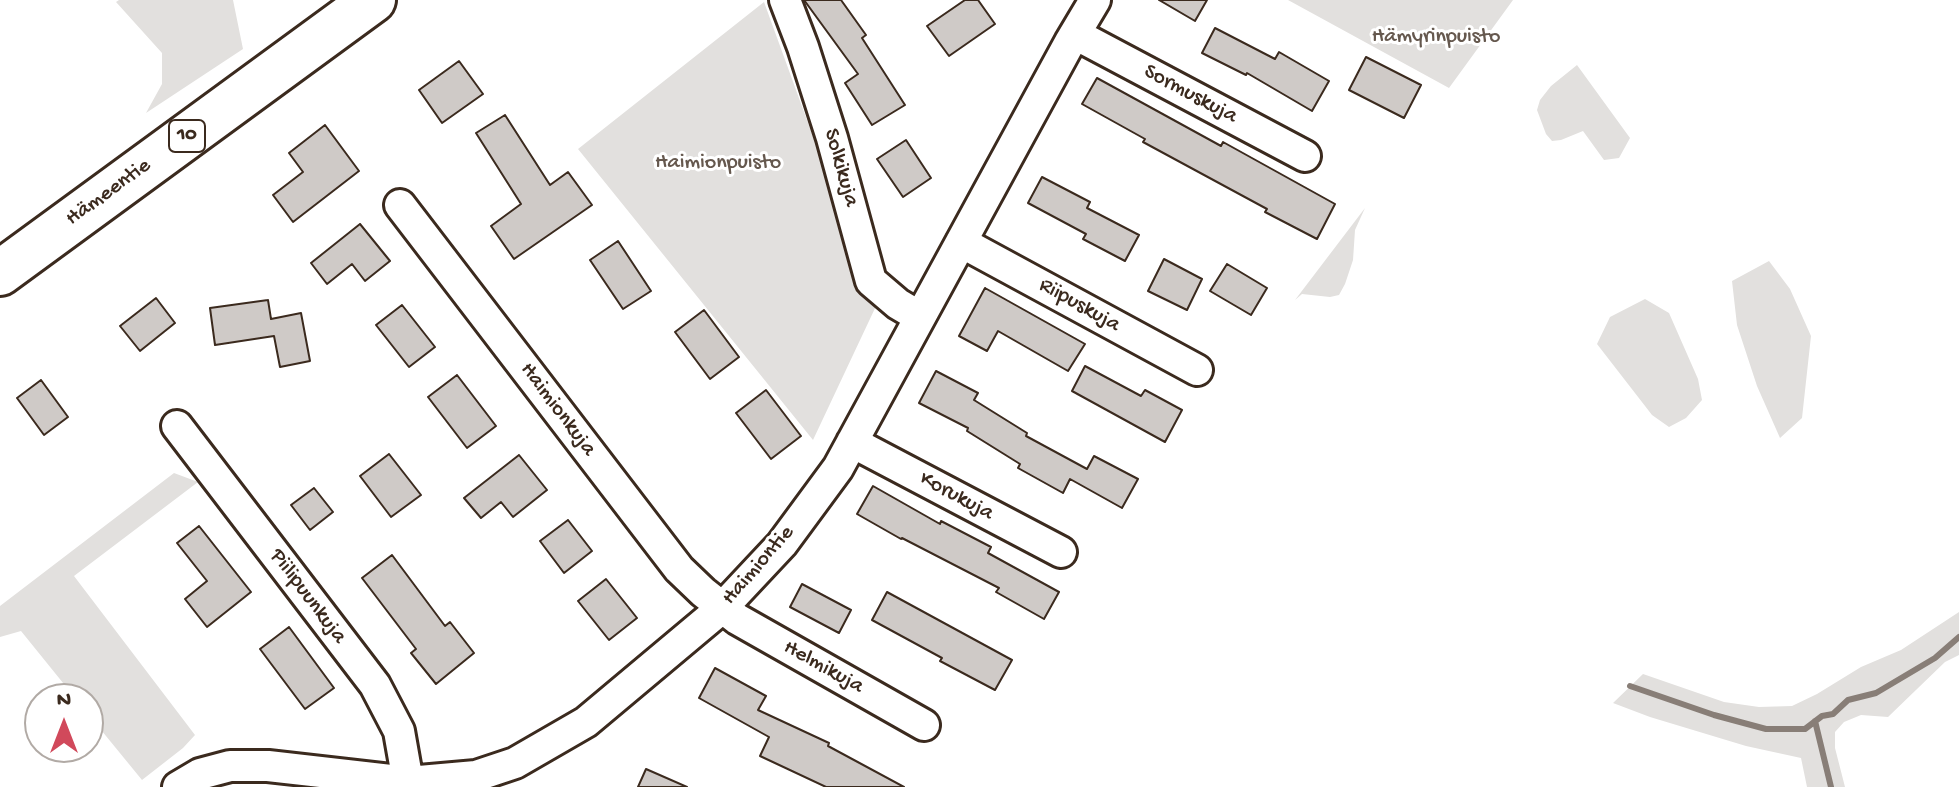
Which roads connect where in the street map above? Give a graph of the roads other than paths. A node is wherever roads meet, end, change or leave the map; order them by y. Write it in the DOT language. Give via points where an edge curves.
graph roads {
  1 [pos="373,0"];
  2 [pos="785,0"];
  3 [pos="1095,0"];
  4 [pos="1075,34"];
  5 [pos="1305,156"];
  6 [pos="400,205"];
  7 [pos="961,242"];
  8 [pos="0,273"];
  9 [pos="920,317"];
  10 [pos="1197,370"];
  11 [pos="177,426"];
  12 [pos="852,442"];
  13 [pos="1061,552"];
  14 [pos="722,608"];
  15 [pos="924,725"];
  16 [pos="477,781"];
  17 [pos="408,782"];
  18 [pos="178,787"];
  1 -- 8 [label="highway, Hämeentie / 10"];
  2 -- 9 [label="street, Solkikuja" via="832,138 871,281"];
  3 -- 4 [label="street, Haimiontie"];
  4 -- 5 [label="street, Sormuskuja"];
  4 -- 7 [label="street, Haimiontie"];
  6 -- 14 [label="street, Haimionkuja" via="679,569"];
  7 -- 9 [label="street, Haimiontie"];
  7 -- 10 [label="street, Riipuskuja"];
  9 -- 12 [label="street, Haimiontie"];
  11 -- 17 [label="street, Piilipuunkuja" via="375,685 399,731"];
  12 -- 13 [label="street, Korukuja"];
  12 -- 14 [label="street, Haimiontie" via="782,544"];
  14 -- 15 [label="street, Helmikuja"];
  14 -- 16 [label="street, Haimiontie" via="586,722"];
  16 -- 17 [label="street, Haimiontie"];
  17 -- 18 [label="street, Haimiontie" via="230,766"];
}
